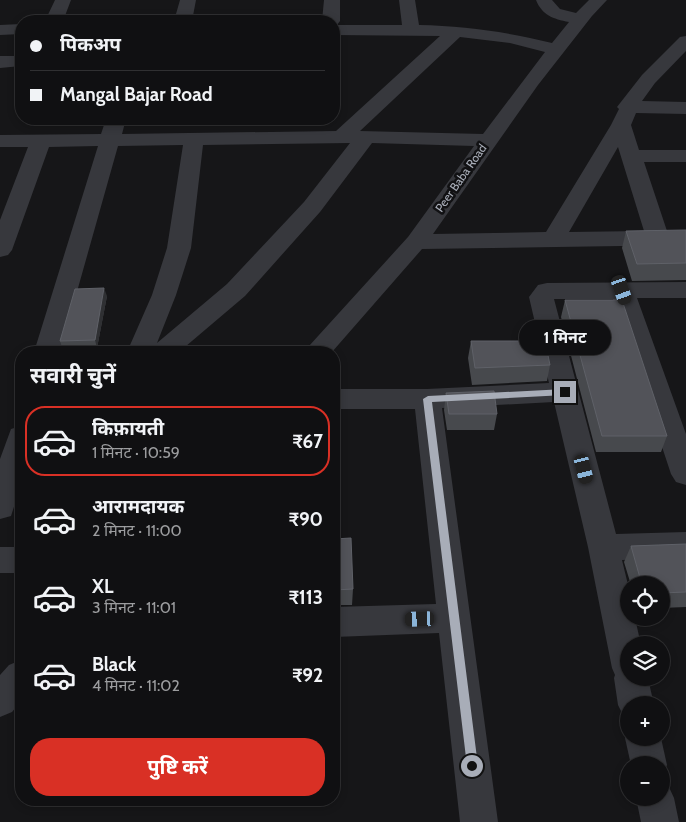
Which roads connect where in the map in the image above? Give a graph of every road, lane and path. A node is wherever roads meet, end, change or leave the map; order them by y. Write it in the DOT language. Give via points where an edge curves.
graph roads {
  1 [pos="63,0"];
  2 [pos="188,0"];
  3 [pos="332,0"];
  4 [pos="407,0"];
  5 [pos="544,0"];
  6 [pos="599,0"];
  7 [pos="57,15"];
  8 [pos="184,15"];
  9 [pos="331,15"];
  10 [pos="580,19"];
  11 [pos="340,30"];
  12 [pos="411,30"];
  13 [pos="456,31"];
  14 [pos="686,41"];
  15 [pos="556,49"];
  16 [pos="15,61"];
  17 [pos="0,62"];
  18 [pos="686,108"];
  19 [pos="624,116"];
  20 [pos="158,125"];
  21 [pos="113,129"];
  22 [pos="241,129"];
  23 [pos="332,131"];
  24 [pos="366,137"];
  25 [pos="155,139"];
  26 [pos="194,139"];
  27 [pos="41,140"];
  28 [pos="488,140"];
  29 [pos="0,141"];
  30 [pos="631,156"];
  31 [pos="686,156"];
  32 [pos="553,238"];
  33 [pos="658,238"];
  34 [pos="686,238"];
  35 [pos="416,242"];
  36 [pos="0,250"];
  37 [pos="622,290"];
  38 [pos="686,290"];
  39 [pos="48,346"];
  40 [pos="142,346"];
  41 [pos="170,346"];
  42 [pos="323,346"];
  43 [pos="565,392"];
  44 [pos="340,399"];
  45 [pos="428,399"];
  46 [pos="15,464"];
  47 [pos="686,474"];
  48 [pos="8,495"];
  49 [pos="686,545"];
  50 [pos="604,547"];
  51 [pos="0,560"];
  52 [pos="15,560"];
  53 [pos="454,618"];
  54 [pos="340,622"];
  55 [pos="622,636"];
  56 [pos="15,683"];
  57 [pos="0,700"];
  58 [pos="657,806"];
  59 [pos="479,822"];
  60 [pos="660,822"];
  1 -- 7 [label="street"];
  2 -- 8 [label="street"];
  3 -- 9 [label="street"];
  4 -- 12 [label="street"];
  5 -- 10 [label="street" via="552,12"];
  6 -- 10 [label="street, Peer Baba Road"];
  10 -- 15 [label="street, Peer Baba Road"];
  11 -- 12 [label="street"];
  12 -- 13 [label="street"];
  13 -- 15 [label="street" via="510,38"];
  13 -- 23 [label="street" via="384,96"];
  14 -- 19 [label="street" via="650,76"];
  15 -- 28 [label="street, Peer Baba Road"];
  16 -- 17 [label="street"];
  18 -- 19 [label="street"];
  19 -- 30 [label="street"];
  19 -- 32 [label="street"];
  20 -- 25 [label="street"];
  21 -- 25 [label="street"];
  21 -- 27 [label="street"];
  21 -- 39 [label="street"];
  22 -- 23 [label="street"];
  22 -- 26 [label="street"];
  23 -- 24 [label="street"];
  24 -- 28 [label="street"];
  24 -- 41 [label="street" via="312,207 236,290"];
  25 -- 26 [label="street"];
  26 -- 40 [label="street" via="179,248"];
  27 -- 29 [label="street"];
  27 -- 36 [label="street"];
  28 -- 35 [label="street, Peer Baba Road"];
  30 -- 31 [label="street"];
  30 -- 33 [label="street"];
  32 -- 33 [label="street"];
  32 -- 35 [label="street"];
  33 -- 34 [label="street"];
  35 -- 42 [label="street, Peer Baba Road"];
  37 -- 38 [label="street"];
  37 -- 43 [label="street" via="543,293 541,297"];
  37 -- 47 [label="street"];
  43 -- 45 [label="street"];
  43 -- 50 [label="street"];
  44 -- 45 [label="street"];
  45 -- 53 [label="street"];
  46 -- 48 [label="street"];
  49 -- 50 [label="street"];
  50 -- 55 [label="street"];
  51 -- 52 [label="street"];
  53 -- 54 [label="street"];
  53 -- 59 [label="street"];
  56 -- 57 [label="street"];
  58 -- 60 [label="street"];
}
